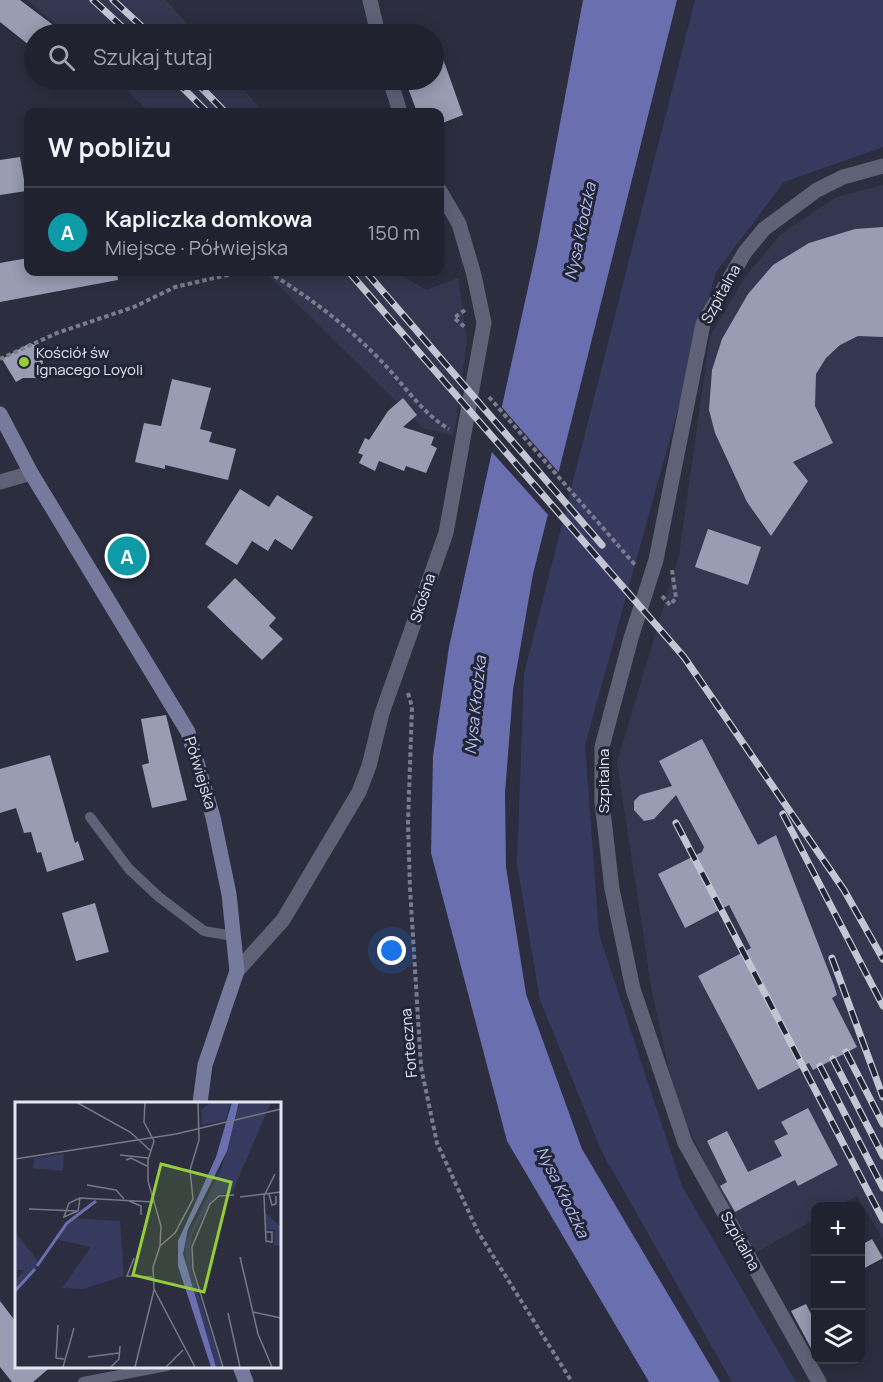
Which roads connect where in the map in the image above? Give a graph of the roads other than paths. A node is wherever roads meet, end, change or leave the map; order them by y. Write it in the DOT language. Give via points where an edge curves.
graph roads {
  1 [pos="370,0"];
  2 [pos="376,24"];
  3 [pos="393,90"];
  4 [pos="399,108"];
  5 [pos="883,166"];
  6 [pos="444,198"];
  7 [pos="0,414"];
  8 [pos="31,473"];
  9 [pos="0,482"];
  10 [pos="90,817"];
  11 [pos="233,936"];
  12 [pos="237,971"];
  13 [pos="200,1102"];
  14 [pos="157,1367"];
  15 [pos="241,1367"];
  16 [pos="83,1382"];
  17 [pos="246,1382"];
  18 [pos="819,1382"];
  1 -- 2 [label="street"];
  3 -- 4 [label="street"];
  5 -- 18 [label="street, Szpitalna" via="843,177 817,190 764,229 745,252 703,324 656,560 602,747 602,802 612,889 633,989 681,1132"];
  6 -- 12 [label="street, Skośna" via="459,224 484,323 446,533 382,713 359,792 284,920"];
  7 -- 8 [label="street, Półwiejska"];
  8 -- 9 [label="street"];
  8 -- 11 [label="street, Półwiejska" via="188,732 213,817 229,894"];
  10 -- 11 [label="lane" via="129,869 159,897 204,931"];
  11 -- 12 [label="street, Półwiejska"];
  12 -- 13 [label="street, Półwiejska" via="205,1065"];
  14 -- 16 [label="lane"];
  15 -- 17 [label="street"];
}
